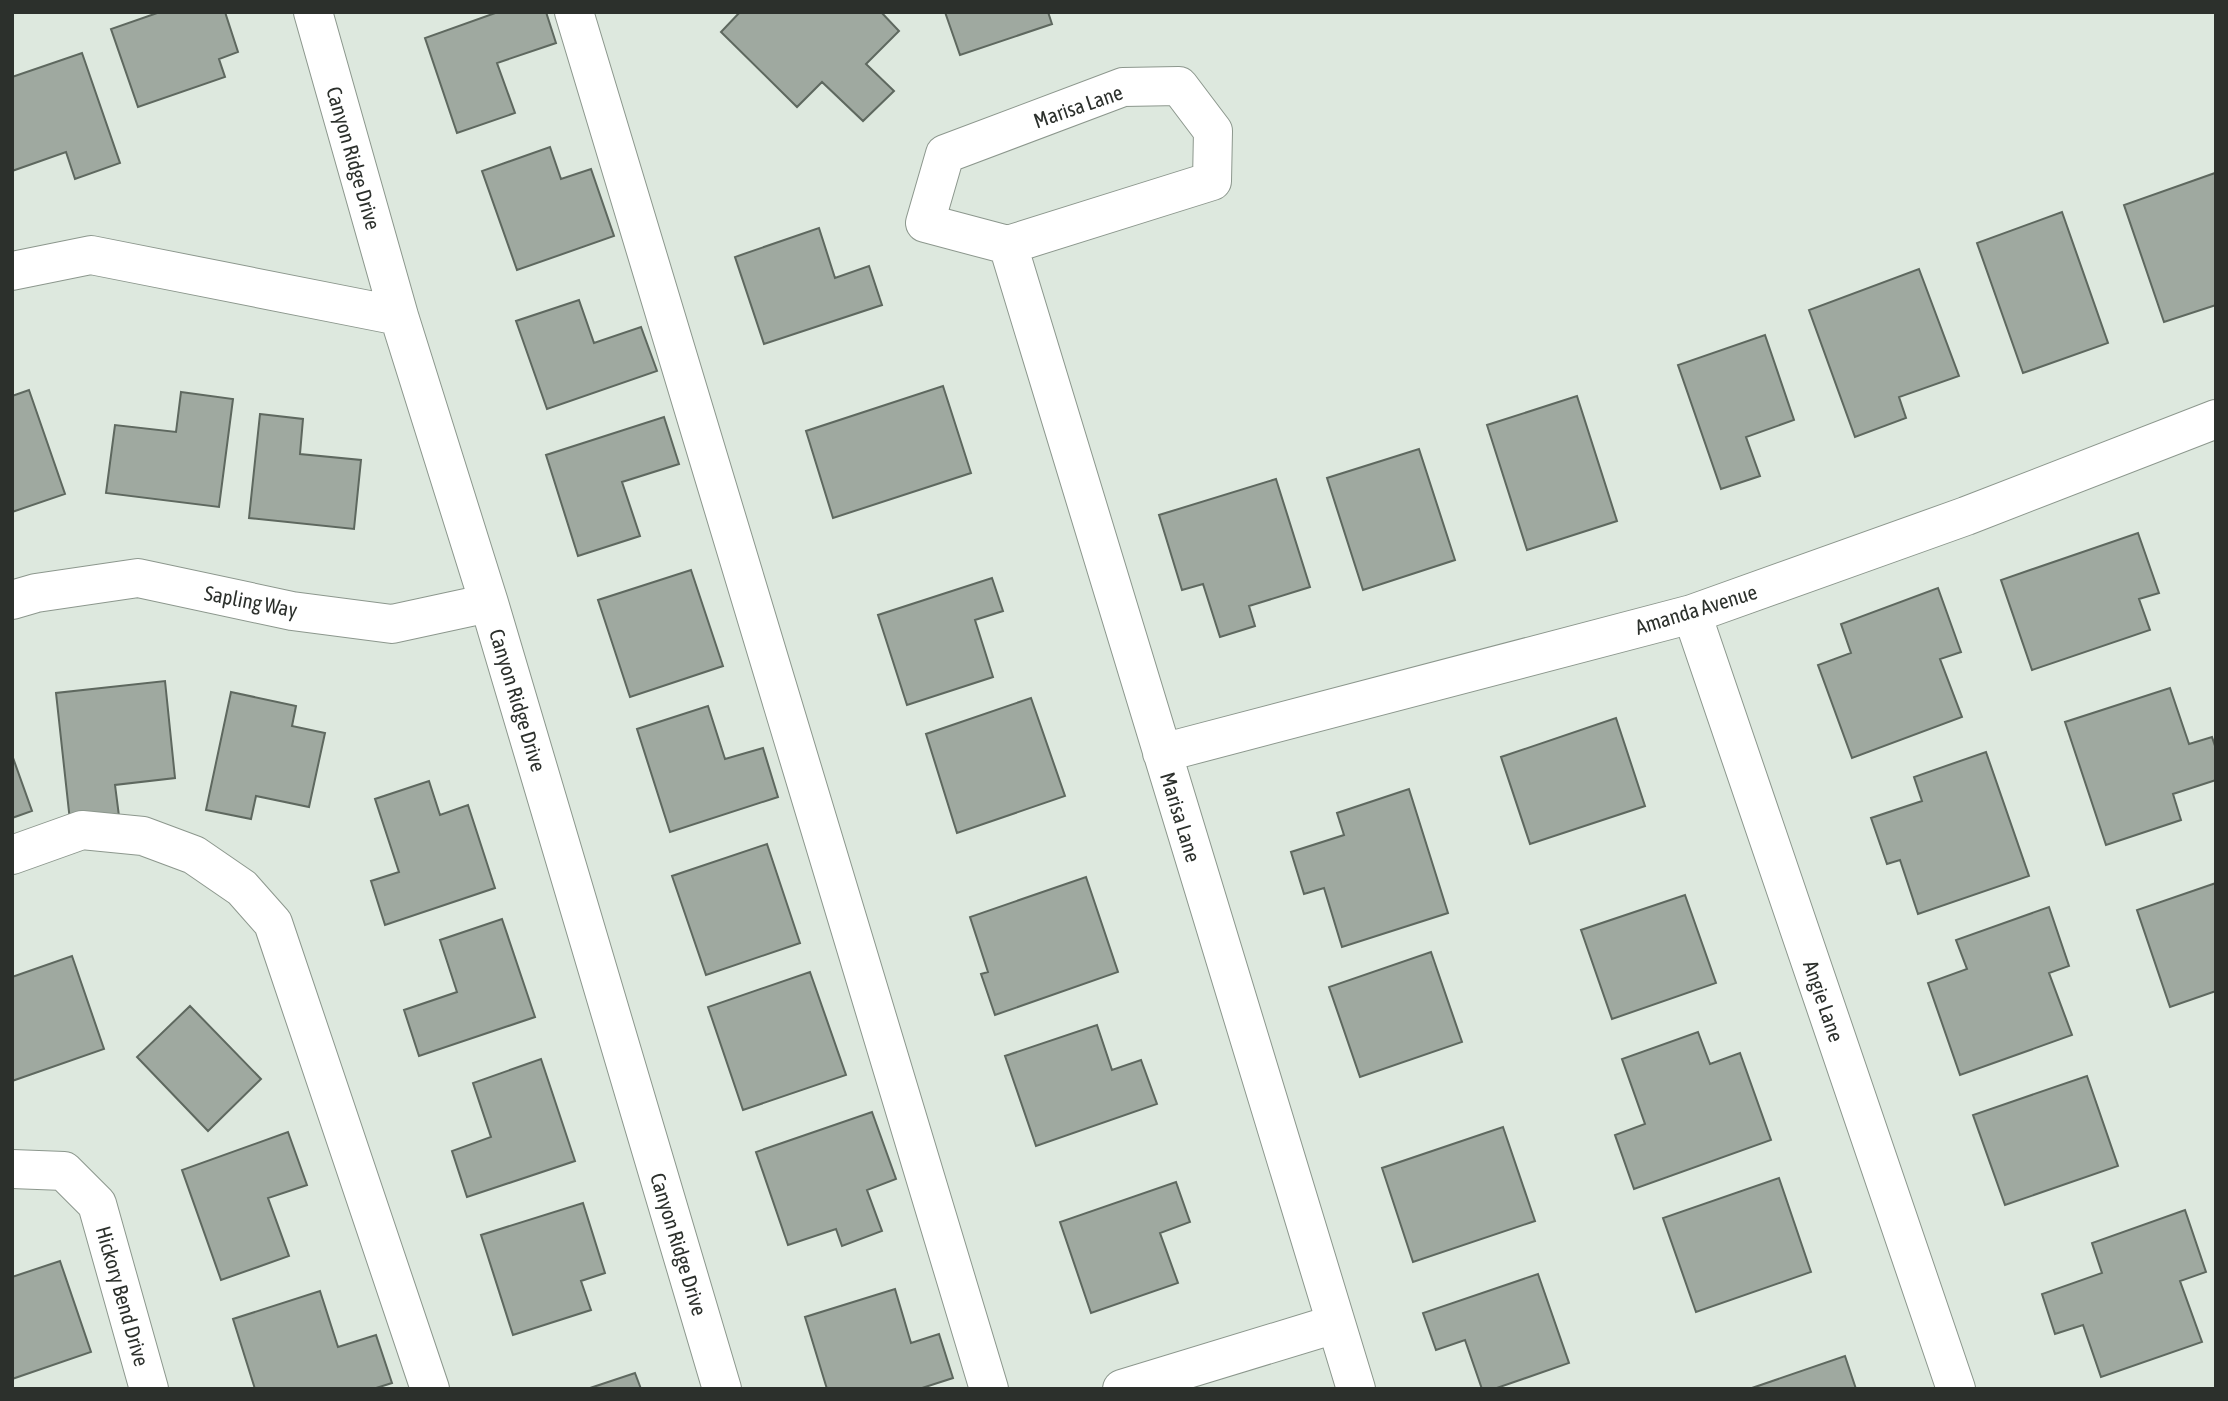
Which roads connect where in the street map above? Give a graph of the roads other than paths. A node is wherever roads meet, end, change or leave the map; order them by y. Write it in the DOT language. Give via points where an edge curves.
graph roads {
  1 [pos="313,12"];
  2 [pos="574,12"];
  3 [pos="1008,245"];
  4 [pos="12,271"];
  5 [pos="399,316"];
  6 [pos="2212,431"];
  7 [pos="12,600"];
  8 [pos="489,603"];
  9 [pos="1692,614"];
  10 [pos="1162,752"];
  11 [pos="12,855"];
  12 [pos="12,1169"];
  13 [pos="1335,1324"];
  14 [pos="149,1389"];
  15 [pos="430,1389"];
  16 [pos="722,1389"];
  17 [pos="989,1389"];
  18 [pos="1122,1389"];
  19 [pos="1356,1389"];
  20 [pos="1956,1389"];
  1 -- 5 [label="street, Canyon Ridge Drive"];
  2 -- 17 [label="street"];
  3 -- 3 [label="street, Marisa Lane" via="1212,181 1213,131 1179,86 1123,87 945,154 925,223"];
  3 -- 10 [label="street, Marisa Lane"];
  4 -- 5 [label="street" via="91,255"];
  5 -- 8 [label="street, Canyon Ridge Drive"];
  6 -- 9 [label="street, Amanda Avenue"];
  7 -- 8 [label="street, Sapling Way" via="138,578 292,611 392,624"];
  8 -- 16 [label="street, Canyon Ridge Drive"];
  9 -- 10 [label="street, Amanda Avenue"];
  9 -- 20 [label="street, Angie Lane"];
  10 -- 13 [label="street, Marisa Lane"];
  11 -- 15 [label="street" via="82,830 143,836 194,855 242,888 273,923"];
  12 -- 14 [label="street, Hickory Bend Drive" via="64,1171 96,1203"];
  13 -- 18 [label="street"];
  13 -- 19 [label="street, Marisa Lane"];
}
